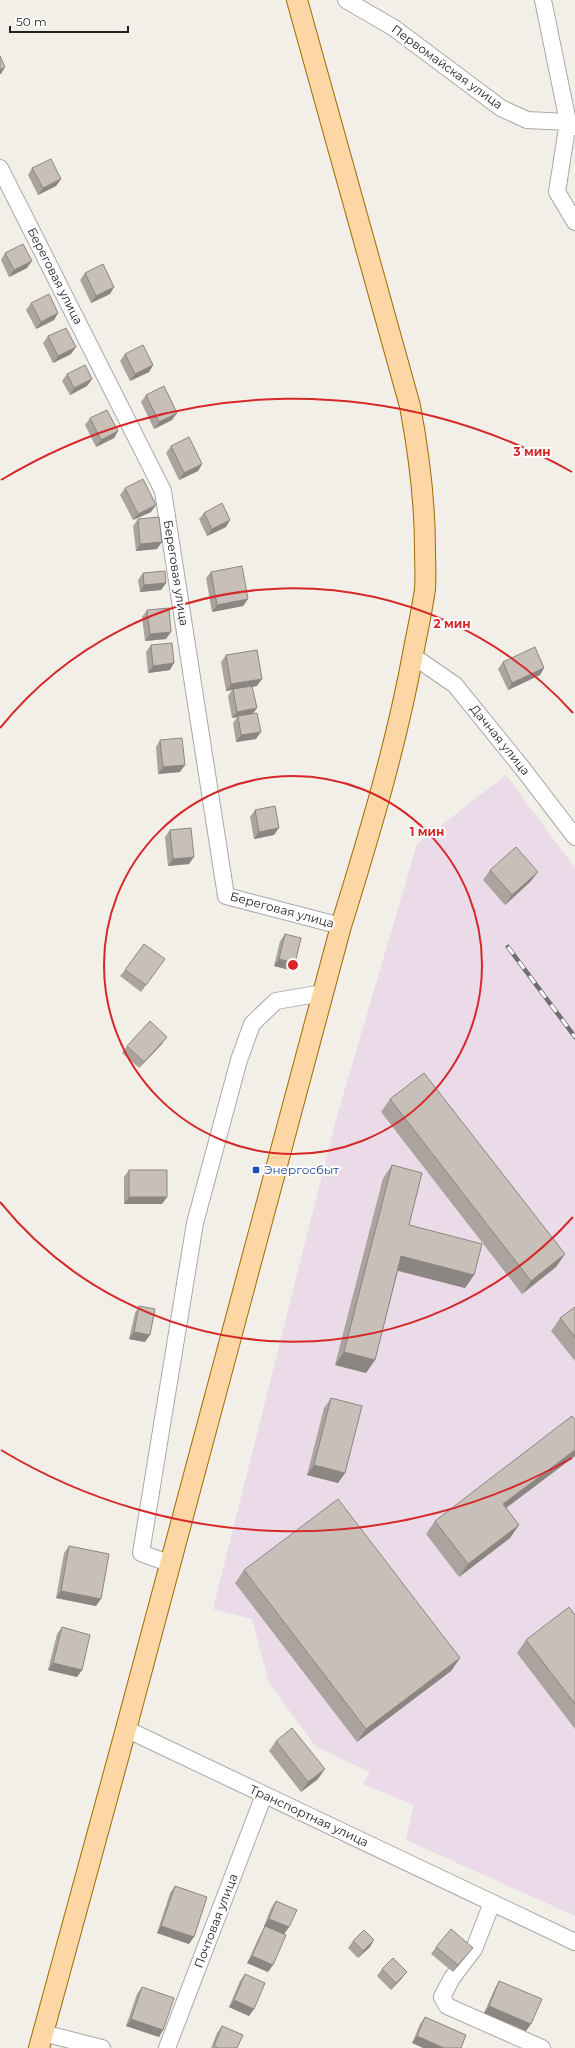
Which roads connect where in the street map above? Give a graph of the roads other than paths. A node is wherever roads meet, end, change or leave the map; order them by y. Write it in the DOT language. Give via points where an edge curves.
graph roads {
  1 [pos="297,0"];
  2 [pos="346,0"];
  3 [pos="543,0"];
  4 [pos="575,87"];
  5 [pos="565,106"];
  6 [pos="572,124"];
  7 [pos="0,168"];
  8 [pos="575,222"];
  9 [pos="413,656"];
  10 [pos="575,837"];
  11 [pos="341,926"];
  12 [pos="323,993"];
  13 [pos="171,1564"];
  14 [pos="126,1729"];
  15 [pos="264,1795"];
  16 [pos="492,1902"];
  17 [pos="575,1942"];
  18 [pos="41,2040"];
  19 [pos="102,2048"];
  20 [pos="167,2048"];
  21 [pos="542,2048"];
  1 -- 9 [label="main road" via="410,406 418,450 425,519 425,588"];
  2 -- 6 [label="street, Первомайская улица" via="394,28 501,108 527,120"];
  3 -- 5 [label="street"];
  4 -- 5 [label="street"];
  5 -- 6 [label="street"];
  6 -- 8 [label="street" via="557,192"];
  7 -- 11 [label="street, Береговая улица" via="163,491 226,896"];
  9 -- 10 [label="street, Дачная улица" via="455,685"];
  9 -- 11 [label="main road" via="394,746"];
  11 -- 12 [label="main road"];
  12 -- 13 [label="main road"];
  12 -- 13 [label="street" via="276,1001 252,1024 239,1060 194,1223 140,1553"];
  13 -- 14 [label="main road"];
  14 -- 15 [label="street, Транспортная улица"];
  14 -- 18 [label="main road"];
  15 -- 16 [label="street, Транспортная улица"];
  15 -- 20 [label="street, Почтовая улица"];
  16 -- 17 [label="street, Транспортная улица"];
  16 -- 21 [label="street" via="474,1949 452,1978 442,1997 447,2006"];
  18 -- 19 [label="street"];
}
